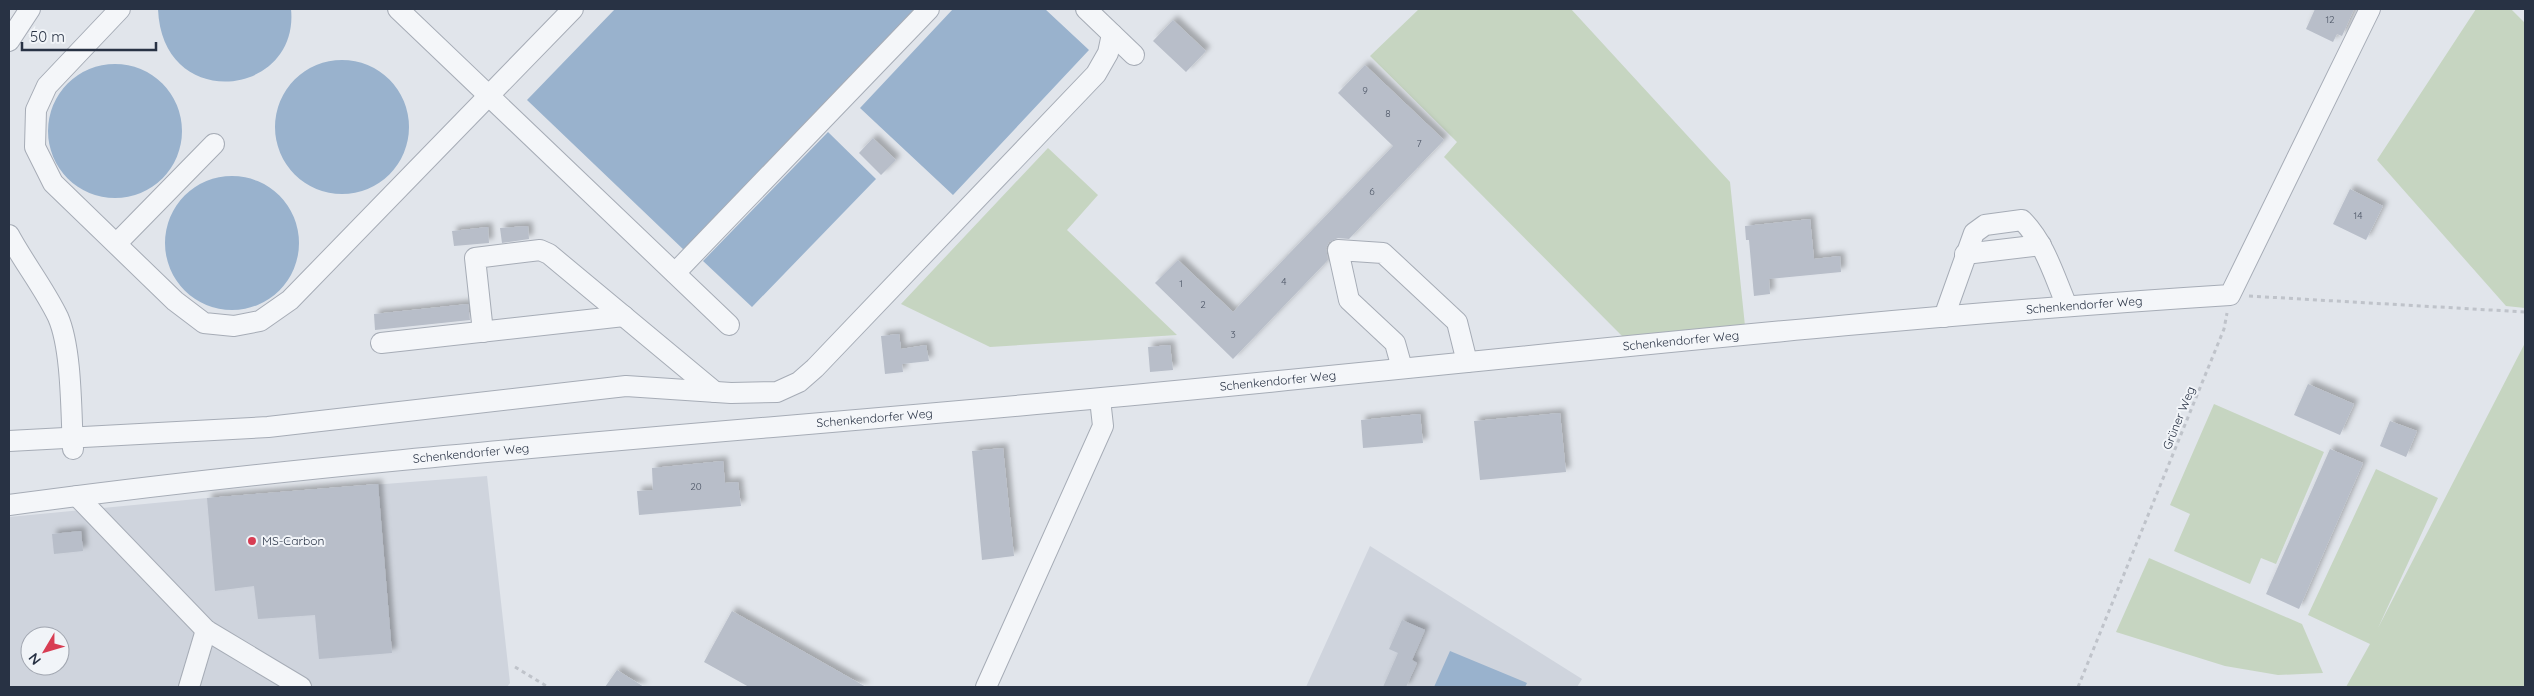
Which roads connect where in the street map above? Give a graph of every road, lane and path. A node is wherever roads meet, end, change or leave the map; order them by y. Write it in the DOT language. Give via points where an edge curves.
graph roads {
  1 [pos="30,9"];
  2 [pos="120,9"];
  3 [pos="398,9"];
  4 [pos="929,9"];
  5 [pos="1086,9"];
  6 [pos="2370,9"];
  7 [pos="566,12"];
  8 [pos="1112,34"];
  9 [pos="9,41"];
  10 [pos="1134,55"];
  11 [pos="491,95"];
  12 [pos="214,144"];
  13 [pos="9,235"];
  14 [pos="117,242"];
  15 [pos="2041,245"];
  16 [pos="1965,254"];
  17 [pos="675,273"];
  18 [pos="2230,295"];
  19 [pos="2067,306"];
  20 [pos="2525,312"];
  21 [pos="624,316"];
  22 [pos="1944,317"];
  23 [pos="728,325"];
  24 [pos="483,332"];
  25 [pos="381,344"];
  26 [pos="1467,362"];
  27 [pos="1402,368"];
  28 [pos="715,392"];
  29 [pos="1100,399"];
  30 [pos="9,441"];
  31 [pos="73,443"];
  32 [pos="77,496"];
  33 [pos="9,505"];
  34 [pos="206,630"];
  35 [pos="515,667"];
  36 [pos="189,687"];
  37 [pos="302,687"];
  38 [pos="548,687"];
  39 [pos="986,687"];
  40 [pos="2078,687"];
  1 -- 9 [label="street"];
  2 -- 14 [label="street" via="47,86 36,110 35,147 53,183"];
  3 -- 11 [label="street"];
  4 -- 17 [label="street"];
  5 -- 8 [label="street"];
  6 -- 18 [label="street"];
  7 -- 11 [label="street"];
  8 -- 10 [label="street"];
  8 -- 28 [label="street" via="1108,53 1096,74 815,368 798,382 777,392"];
  11 -- 14 [label="street" via="290,300 260,321 234,326 204,323 175,301"];
  11 -- 17 [label="street"];
  12 -- 14 [label="street"];
  13 -- 31 [label="street" via="59,319 72,404"];
  15 -- 16 [label="street"];
  15 -- 16 [label="street" via="2022,220 1985,225 1974,233"];
  15 -- 19 [label="street"];
  16 -- 22 [label="street"];
  17 -- 23 [label="street"];
  18 -- 19 [label="street, Schenkendorfer Weg"];
  18 -- 20 [label="path"];
  18 -- 40 [label="path, Grüner Weg" via="2224,329"];
  19 -- 22 [label="street, Schenkendorfer Weg"];
  21 -- 24 [label="street"];
  21 -- 24 [label="street" via="540,250 475,258"];
  21 -- 28 [label="street"];
  22 -- 26 [label="street, Schenkendorfer Weg"];
  24 -- 25 [label="street"];
  26 -- 27 [label="street, Schenkendorfer Weg"];
  26 -- 27 [label="street" via="1457,322 1383,253 1338,250 1349,300 1395,343"];
  27 -- 29 [label="street, Schenkendorfer Weg"];
  28 -- 31 [label="street" via="626,386 268,427"];
  29 -- 32 [label="street, Schenkendorfer Weg" via="484,452"];
  29 -- 39 [label="street" via="1104,426"];
  30 -- 31 [label="street"];
  32 -- 33 [label="street, Schenkendorfer Weg"];
  32 -- 34 [label="street"];
  34 -- 36 [label="street"];
  34 -- 37 [label="street"];
  35 -- 38 [label="path"];
}
